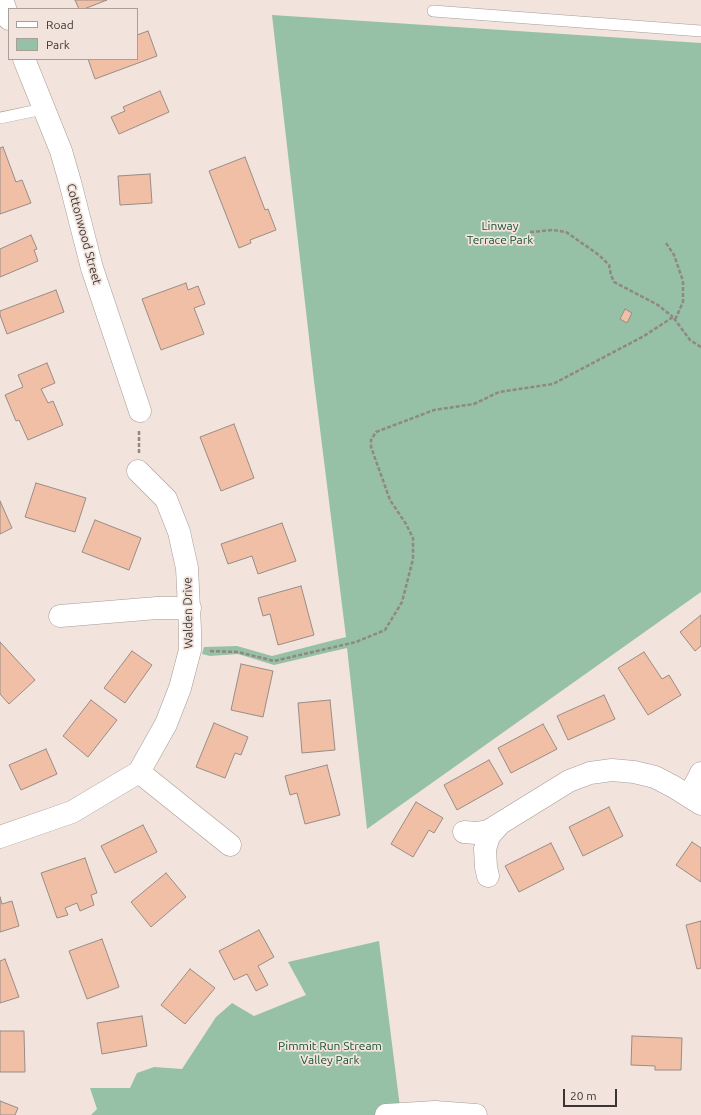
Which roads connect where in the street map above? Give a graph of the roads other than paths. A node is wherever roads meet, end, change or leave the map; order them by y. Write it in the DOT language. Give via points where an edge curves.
graph roads {
  1 [pos="2,0"];
  2 [pos="433,12"];
  3 [pos="8,16"];
  4 [pos="701,31"];
  5 [pos="24,60"];
  6 [pos="43,109"];
  7 [pos="0,118"];
  8 [pos="140,412"];
  9 [pos="138,471"];
  10 [pos="190,608"];
  11 [pos="60,616"];
  12 [pos="139,772"];
  13 [pos="701,773"];
  14 [pos="695,800"];
  15 [pos="498,826"];
  16 [pos="464,832"];
  17 [pos="0,838"];
  18 [pos="230,845"];
  19 [pos="488,876"];
  20 [pos="386,1115"];
  21 [pos="476,1115"];
  1 -- 3 [label="street"];
  2 -- 4 [label="lane"];
  5 -- 6 [label="street, Cottonwood Street"];
  6 -- 7 [label="lane"];
  6 -- 8 [label="street, Cottonwood Street" via="61,151 92,268"];
  9 -- 10 [label="street, Walden Drive" via="166,499 179,532 187,568"];
  10 -- 11 [label="street" via="157,608"];
  10 -- 12 [label="street, Walden Drive" via="190,650 180,688 166,724"];
  12 -- 17 [label="street, Walden Drive" via="72,812"];
  12 -- 18 [label="street"];
  13 -- 14 [label="street"];
  14 -- 15 [label="street" via="654,777 612,770 590,773 569,781"];
  15 -- 16 [label="street" via="488,831"];
  15 -- 19 [label="street" via="489,836 485,849"];
  20 -- 21 [label="street" via="435,1112"];
}
